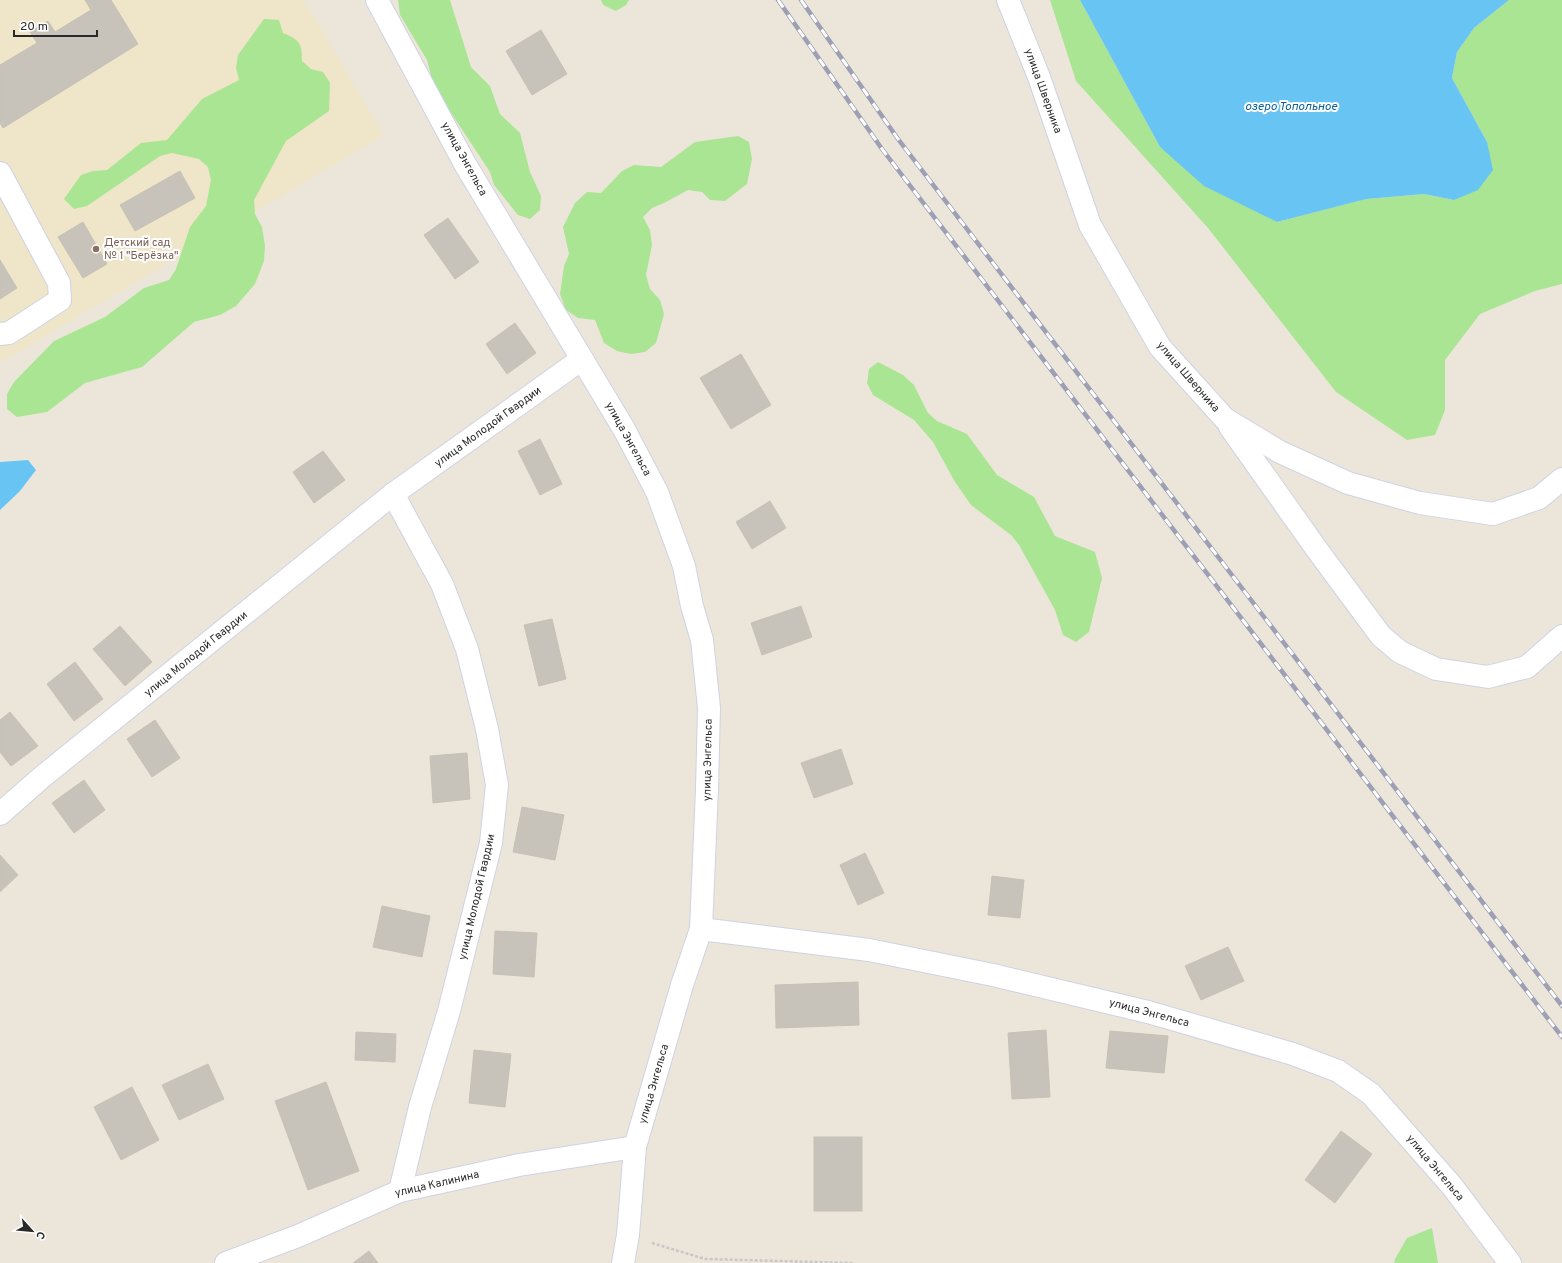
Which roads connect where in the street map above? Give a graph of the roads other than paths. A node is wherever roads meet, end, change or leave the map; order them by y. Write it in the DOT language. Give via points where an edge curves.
graph roads {
  1 [pos="377,0"];
  2 [pos="1008,0"];
  3 [pos="0,173"];
  4 [pos="0,334"];
  5 [pos="582,358"];
  6 [pos="1225,419"];
  7 [pos="1562,479"];
  8 [pos="393,494"];
  9 [pos="1562,636"];
  10 [pos="0,814"];
  11 [pos="701,930"];
  12 [pos="635,1147"];
  13 [pos="400,1191"];
  14 [pos="226,1263"];
  15 [pos="623,1263"];
  16 [pos="1510,1263"];
  1 -- 5 [label="street, улица Энгельса" via="465,164"];
  2 -- 6 [label="street, улица Шверника" via="1039,77 1090,225 1160,347"];
  3 -- 4 [label="street" via="59,283 60,300 9,333"];
  5 -- 8 [label="street, улица Молодой Гвардии"];
  5 -- 11 [label="street, улица Энгельса" via="657,492 684,566 702,640 709,708"];
  6 -- 7 [label="street, улица Шверника" via="1280,452 1348,483 1420,503 1493,514 1539,498"];
  6 -- 9 [label="street" via="1381,636 1400,652 1436,669 1488,677 1527,667"];
  8 -- 10 [label="street, улица Молодой Гвардии" via="42,777"];
  8 -- 13 [label="street, улица Молодой Гвардии" via="442,584 467,649 487,729 497,784 491,843"];
  11 -- 12 [label="street, улица Энгельса" via="682,985"];
  11 -- 16 [label="street, улица Энгельса" via="869,950 993,975 1148,1012 1293,1054 1338,1071 1371,1094 1452,1186"];
  12 -- 13 [label="street, улица Калинина" via="519,1166"];
  12 -- 15 [label="street, улица Энгельса" via="628,1235"];
  13 -- 14 [label="street, улица Калинина" via="298,1236"];
}
